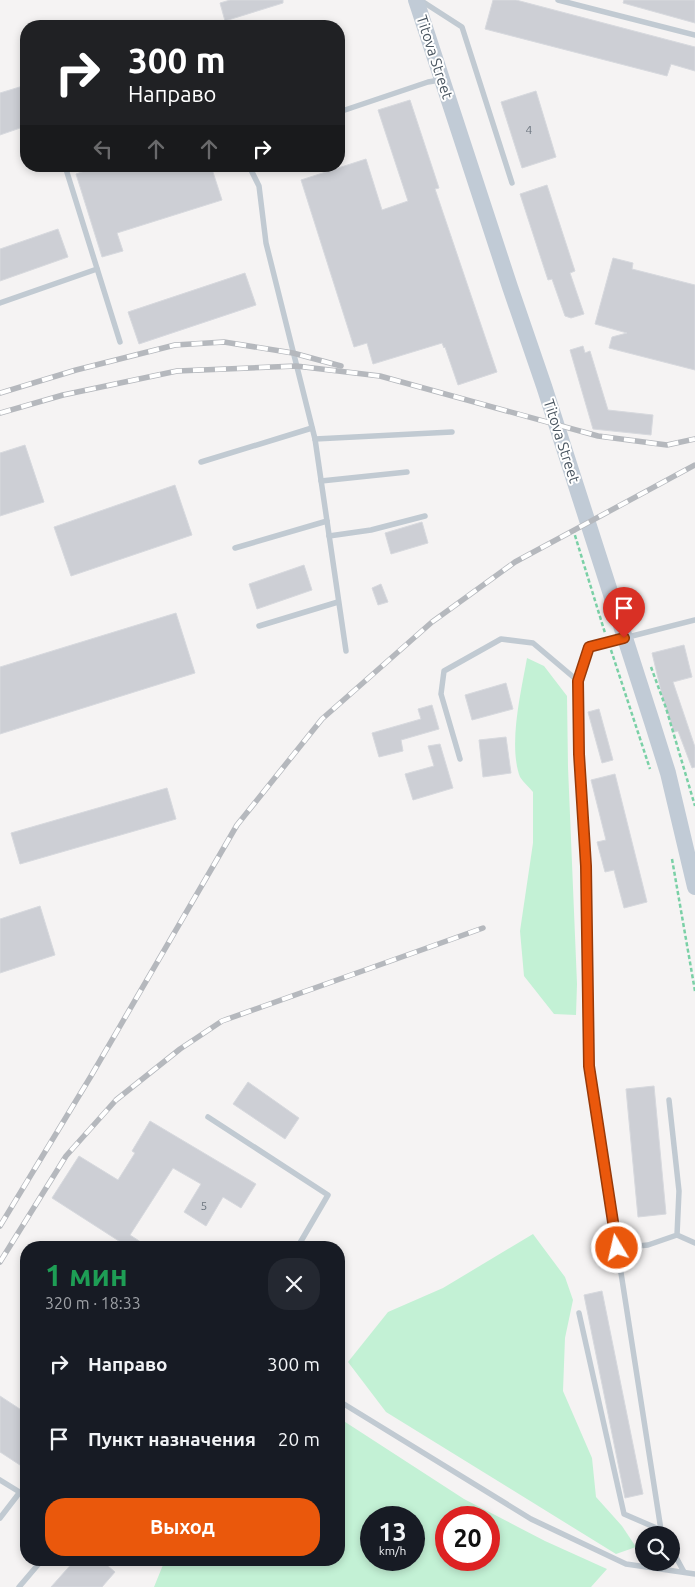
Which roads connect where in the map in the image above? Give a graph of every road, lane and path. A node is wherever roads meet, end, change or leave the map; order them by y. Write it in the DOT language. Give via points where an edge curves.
graph roads {
  1 [pos="416,0"];
  2 [pos="420,0"];
  3 [pos="558,0"];
  4 [pos="695,35"];
  5 [pos="442,80"];
  6 [pos="345,110"];
  7 [pos="67,172"];
  8 [pos="253,172"];
  9 [pos="512,183"];
  10 [pos="97,269"];
  11 [pos="0,304"];
  12 [pos="120,342"];
  13 [pos="312,428"];
  14 [pos="452,432"];
  15 [pos="315,439"];
  16 [pos="201,462"];
  17 [pos="406,472"];
  18 [pos="321,482"];
  19 [pos="425,516"];
  20 [pos="327,521"];
  21 [pos="571,522"];
  22 [pos="329,536"];
  23 [pos="235,548"];
  24 [pos="338,602"];
  25 [pos="695,620"];
  26 [pos="259,626"];
  27 [pos="606,636"];
  28 [pos="609,646"];
  29 [pos="346,651"];
  30 [pos="578,681"];
  31 [pos="460,759"];
  32 [pos="651,773"];
  33 [pos="670,853"];
  34 [pos="695,887"];
  35 [pos="695,991"];
  36 [pos="669,1100"];
  37 [pos="208,1117"];
  38 [pos="677,1235"];
  39 [pos="301,1241"];
  40 [pos="695,1243"];
  41 [pos="617,1248"];
  42 [pos="579,1313"];
  43 [pos="345,1405"];
  44 [pos="0,1480"];
  45 [pos="20,1492"];
  46 [pos="0,1518"];
  47 [pos="650,1526"];
  48 [pos="662,1526"];
  49 [pos="680,1565"];
  50 [pos="37,1566"];
  51 [pos="684,1572"];
  52 [pos="695,1574"];
  53 [pos="19,1587"];
  1 -- 5 [label="main road, Titova Street"];
  2 -- 9 [label="lane" via="462,27"];
  3 -- 4 [label="lane"];
  5 -- 6 [label="lane"];
  5 -- 34 [label="main road, Titova Street" via="655,730"];
  7 -- 10 [label="lane"];
  8 -- 13 [label="lane" via="259,186 266,243"];
  10 -- 11 [label="lane"];
  10 -- 12 [label="lane"];
  13 -- 15 [label="lane"];
  13 -- 16 [label="lane"];
  14 -- 15 [label="lane"];
  15 -- 18 [label="lane"];
  17 -- 18 [label="lane"];
  18 -- 20 [label="lane"];
  19 -- 22 [label="lane" via="371,530"];
  20 -- 22 [label="lane"];
  20 -- 23 [label="lane"];
  21 -- 27 [label="path"];
  22 -- 24 [label="lane"];
  24 -- 26 [label="lane"];
  24 -- 29 [label="lane"];
  25 -- 30 [label="lane" via="589,647"];
  28 -- 32 [label="path"];
  30 -- 31 [label="lane" via="533,643 500,639 444,671 441,694"];
  30 -- 41 [label="lane" via="586,866 589,1066"];
  33 -- 35 [label="path"];
  36 -- 38 [label="lane" via="679,1191"];
  37 -- 39 [label="lane" via="328,1195"];
  38 -- 40 [label="lane"];
  38 -- 41 [label="lane" via="648,1245"];
  41 -- 48 [label="lane"];
  42 -- 47 [label="lane" via="624,1514"];
  43 -- 51 [label="lane" via="531,1519 626,1564"];
  44 -- 45 [label="lane"];
  45 -- 46 [label="lane"];
  49 -- 51 [label="lane"];
  50 -- 53 [label="lane"];
  51 -- 52 [label="lane"];
}
